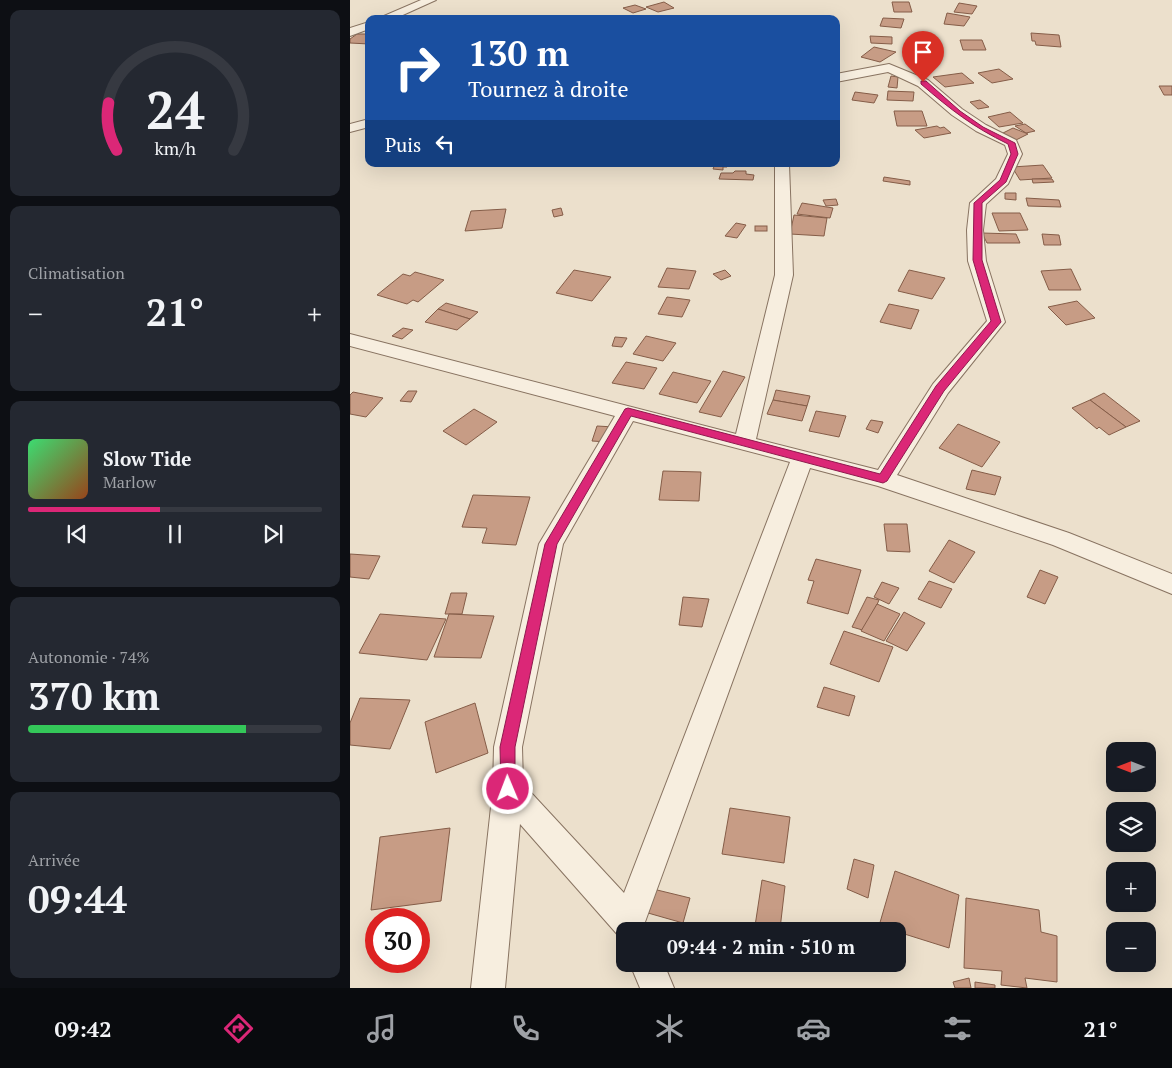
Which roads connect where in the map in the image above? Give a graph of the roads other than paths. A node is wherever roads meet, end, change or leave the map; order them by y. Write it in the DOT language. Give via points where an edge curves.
graph roads {
  1 [pos="431,0"];
  2 [pos="393,15"];
  3 [pos="365,26"];
  4 [pos="350,32"];
  5 [pos="840,77"];
  6 [pos="365,124"];
  7 [pos="350,128"];
  8 [pos="782,167"];
  9 [pos="350,340"];
  10 [pos="628,412"];
  11 [pos="745,442"];
  12 [pos="804,457"];
  13 [pos="883,479"];
  14 [pos="1172,584"];
  15 [pos="508,789"];
  16 [pos="627,922"];
  17 [pos="633,922"];
  18 [pos="650,972"];
  19 [pos="488,988"];
  20 [pos="657,988"];
  1 -- 2 [label="street"];
  3 -- 4 [label="street"];
  5 -- 13 [label="street" via="889,68 898,71 923,82 957,112 1012,143 1015,154 1003,181 978,203 975,230 977,260 996,322 940,389"];
  6 -- 7 [label="street"];
  8 -- 11 [label="street" via="784,275"];
  9 -- 10 [label="street"];
  10 -- 11 [label="street"];
  10 -- 15 [label="street" via="551,544 508,747"];
  11 -- 12 [label="street"];
  12 -- 13 [label="street"];
  12 -- 17 [label="street"];
  13 -- 14 [label="street" via="1061,540"];
  15 -- 16 [label="street"];
  15 -- 19 [label="street"];
  18 -- 20 [label="street"];
}
